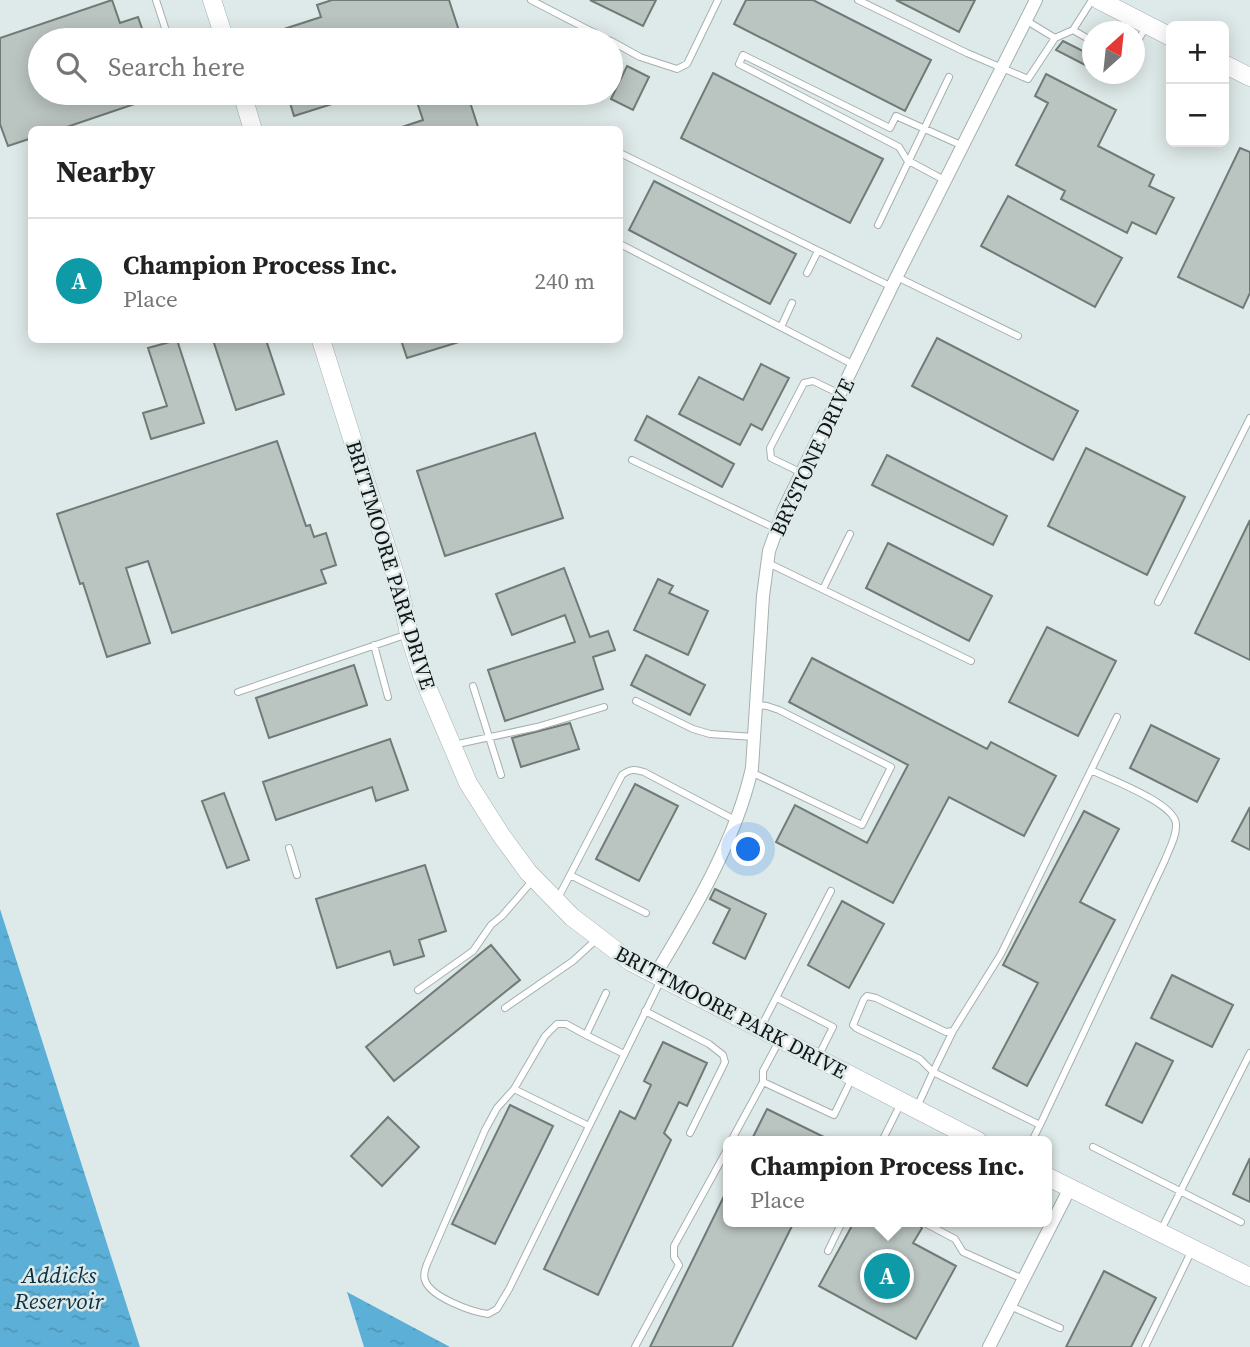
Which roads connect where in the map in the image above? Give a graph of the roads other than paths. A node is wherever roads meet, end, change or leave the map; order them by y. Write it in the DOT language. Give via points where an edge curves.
graph roads {
  1 [pos="156,0"];
  2 [pos="212,0"];
  3 [pos="531,0"];
  4 [pos="718,0"];
  5 [pos="858,0"];
  6 [pos="1036,0"];
  7 [pos="1091,0"];
  8 [pos="1099,0"];
  9 [pos="1026,20"];
  10 [pos="1147,25"];
  11 [pos="165,28"];
  12 [pos="221,28"];
  13 [pos="585,28"];
  14 [pos="1145,29"];
  15 [pos="1073,30"];
  16 [pos="1166,34"];
  17 [pos="1082,35"];
  18 [pos="1055,38"];
  19 [pos="623,48"];
  20 [pos="1229,66"];
  21 [pos="1003,67"];
  22 [pos="1250,77"];
  23 [pos="949,78"];
  24 [pos="246,105"];
  25 [pos="848,107"];
  26 [pos="843,118"];
  27 [pos="252,126"];
  28 [pos="923,129"];
  29 [pos="963,146"];
  30 [pos="623,154"];
  31 [pos="907,160"];
  32 [pos="946,181"];
  33 [pos="878,225"];
  34 [pos="623,246"];
  35 [pos="818,251"];
  36 [pos="807,273"];
  37 [pos="894,282"];
  38 [pos="792,303"];
  39 [pos="780,327"];
  40 [pos="1018,336"];
  41 [pos="322,343"];
  42 [pos="854,365"];
  43 [pos="840,394"];
  44 [pos="1250,418"];
  45 [pos="632,460"];
  46 [pos="802,473"];
  47 [pos="777,529"];
  48 [pos="850,534"];
  49 [pos="768,564"];
  50 [pos="823,589"];
  51 [pos="1158,602"];
  52 [pos="410,634"];
  53 [pos="374,645"];
  54 [pos="971,661"];
  55 [pos="472,686"];
  56 [pos="238,692"];
  57 [pos="388,697"];
  58 [pos="636,701"];
  59 [pos="756,705"];
  60 [pos="604,707"];
  61 [pos="1117,717"];
  62 [pos="488,737"];
  63 [pos="754,737"];
  64 [pos="452,746"];
  65 [pos="1091,770"];
  66 [pos="751,772"];
  67 [pos="501,775"];
  68 [pos="737,821"];
  69 [pos="289,848"];
  70 [pos="298,875"];
  71 [pos="570,875"];
  72 [pos="534,878"];
  73 [pos="831,891"];
  74 [pos="556,902"];
  75 [pos="646,913"];
  76 [pos="598,938"];
  77 [pos="658,976"];
  78 [pos="418,990"];
  79 [pos="606,993"];
  80 [pos="777,998"];
  81 [pos="505,1008"];
  82 [pos="645,1011"];
  83 [pos="760,1029"];
  84 [pos="953,1031"];
  85 [pos="586,1035"];
  86 [pos="780,1039"];
  87 [pos="1250,1053"];
  88 [pos="624,1054"];
  89 [pos="817,1059"];
  90 [pos="933,1072"];
  91 [pos="853,1076"];
  92 [pos="763,1082"];
  93 [pos="514,1089"];
  94 [pos="909,1105"];
  95 [pos="1040,1125"];
  96 [pos="589,1126"];
  97 [pos="690,1133"];
  98 [pos="734,1136"];
  99 [pos="886,1136"];
  100 [pos="968,1136"];
  101 [pos="1034,1136"];
  102 [pos="1093,1147"];
  103 [pos="723,1157"];
  104 [pos="1052,1179"];
  105 [pos="1070,1188"];
  106 [pos="1180,1192"];
  107 [pos="1241,1222"];
  108 [pos="1052,1223"];
  109 [pos="840,1227"];
  110 [pos="932,1227"];
  111 [pos="1050,1227"];
  112 [pos="1160,1231"];
  113 [pos="1193,1248"];
  114 [pos="828,1251"];
  115 [pos="1250,1277"];
  116 [pos="1023,1279"];
  117 [pos="1010,1306"];
  118 [pos="1059,1328"];
  119 [pos="635,1347"];
  120 [pos="989,1347"];
  121 [pos="1145,1347"];
  1 -- 11 [label="lane"];
  2 -- 12 [label="street"];
  3 -- 13 [label="lane"];
  4 -- 19 [label="lane" via="687,64 677,69"];
  5 -- 21 [label="lane"];
  6 -- 9 [label="street, BRYSTONE DRIVE"];
  7 -- 15 [label="lane"];
  8 -- 10 [label="street"];
  9 -- 18 [label="lane"];
  9 -- 21 [label="street, BRYSTONE DRIVE"];
  10 -- 14 [label="lane"];
  10 -- 16 [label="street"];
  15 -- 17 [label="lane"];
  15 -- 18 [label="lane"];
  18 -- 21 [label="lane" via="1028,79"];
  20 -- 22 [label="street"];
  21 -- 29 [label="street, BRYSTONE DRIVE"];
  23 -- 28 [label="lane"];
  24 -- 27 [label="street"];
  25 -- 26 [label="lane"];
  25 -- 26 [label="lane" via="743,55 739,64"];
  25 -- 28 [label="lane" via="890,128 896,116"];
  26 -- 31 [label="lane" via="899,147"];
  28 -- 29 [label="lane"];
  28 -- 31 [label="lane"];
  29 -- 32 [label="street, BRYSTONE DRIVE"];
  30 -- 35 [label="lane"];
  31 -- 32 [label="lane"];
  31 -- 33 [label="lane"];
  32 -- 37 [label="street, BRYSTONE DRIVE"];
  34 -- 39 [label="lane"];
  35 -- 36 [label="lane"];
  35 -- 37 [label="lane"];
  37 -- 40 [label="lane"];
  37 -- 42 [label="street, BRYSTONE DRIVE"];
  38 -- 39 [label="lane"];
  39 -- 42 [label="lane"];
  41 -- 52 [label="street, BRITTMOORE PARK DRIVE" via="400,587"];
  42 -- 43 [label="street, BRYSTONE DRIVE"];
  43 -- 46 [label="street, BRYSTONE DRIVE"];
  43 -- 46 [label="lane" via="813,381 804,383 770,448 771,458"];
  44 -- 51 [label="lane"];
  45 -- 47 [label="lane"];
  46 -- 47 [label="street, BRYSTONE DRIVE"];
  47 -- 49 [label="street, BRYSTONE DRIVE"];
  48 -- 50 [label="lane"];
  49 -- 50 [label="lane"];
  49 -- 59 [label="street, BRYSTONE DRIVE"];
  50 -- 54 [label="lane"];
  52 -- 53 [label="lane"];
  52 -- 64 [label="street, BRITTMOORE PARK DRIVE"];
  53 -- 56 [label="lane"];
  53 -- 57 [label="lane"];
  55 -- 62 [label="lane"];
  58 -- 63 [label="lane" via="693,729"];
  59 -- 63 [label="street, BRYSTONE DRIVE"];
  59 -- 66 [label="lane" via="779,710 891,767 862,825"];
  60 -- 62 [label="lane"];
  61 -- 65 [label="lane"];
  62 -- 64 [label="lane"];
  62 -- 67 [label="lane"];
  63 -- 66 [label="street, BRYSTONE DRIVE"];
  64 -- 72 [label="street, BRITTMOORE PARK DRIVE" via="477,800"];
  65 -- 84 [label="lane" via="1001,954"];
  65 -- 95 [label="lane" via="1172,812 1174,837"];
  66 -- 68 [label="street, BRYSTONE DRIVE"];
  68 -- 71 [label="lane" via="644,772 628,770"];
  68 -- 77 [label="street, BRYSTONE DRIVE"];
  69 -- 70 [label="lane"];
  71 -- 74 [label="lane"];
  71 -- 75 [label="lane"];
  72 -- 74 [label="street, BRITTMOORE PARK DRIVE"];
  72 -- 78 [label="lane" via="473,951"];
  73 -- 80 [label="lane"];
  74 -- 76 [label="street, BRITTMOORE PARK DRIVE"];
  76 -- 77 [label="street, BRITTMOORE PARK DRIVE"];
  76 -- 81 [label="lane"];
  77 -- 82 [label="lane"];
  77 -- 83 [label="street, BRITTMOORE PARK DRIVE"];
  79 -- 85 [label="lane"];
  80 -- 83 [label="lane"];
  80 -- 89 [label="lane" via="833,1027"];
  82 -- 88 [label="lane"];
  82 -- 97 [label="lane" via="723,1055 724,1062"];
  83 -- 86 [label="street, BRITTMOORE PARK DRIVE"];
  84 -- 90 [label="lane"];
  84 -- 90 [label="lane" via="872,996 864,999 859,1009 856,1028 920,1059"];
  85 -- 88 [label="lane"];
  85 -- 93 [label="lane" via="557,1024"];
  86 -- 89 [label="street, BRITTMOORE PARK DRIVE"];
  86 -- 92 [label="lane" via="763,1071"];
  87 -- 106 [label="lane"];
  88 -- 96 [label="lane"];
  89 -- 91 [label="street, BRITTMOORE PARK DRIVE"];
  90 -- 94 [label="lane"];
  90 -- 95 [label="lane"];
  91 -- 92 [label="lane" via="834,1115"];
  91 -- 94 [label="street, BRITTMOORE PARK DRIVE"];
  92 -- 98 [label="lane"];
  93 -- 96 [label="lane"];
  93 -- 96 [label="lane" via="496,1108 485,1130 424,1275 425,1283 456,1304 488,1314 496,1309"];
  94 -- 99 [label="lane"];
  94 -- 100 [label="street, BRITTMOORE PARK DRIVE"];
  95 -- 101 [label="lane"];
  102 -- 106 [label="lane"];
  103 -- 119 [label="lane" via="674,1246 679,1265"];
  104 -- 105 [label="street"];
  105 -- 108 [label="street"];
  105 -- 112 [label="street"];
  106 -- 107 [label="lane"];
  106 -- 112 [label="lane"];
  109 -- 114 [label="lane"];
  110 -- 116 [label="lane" via="955,1240 963,1252"];
  111 -- 116 [label="street"];
  112 -- 113 [label="street"];
  113 -- 115 [label="street"];
  113 -- 121 [label="lane"];
  116 -- 117 [label="street"];
  117 -- 118 [label="lane"];
  117 -- 120 [label="street"];
}
